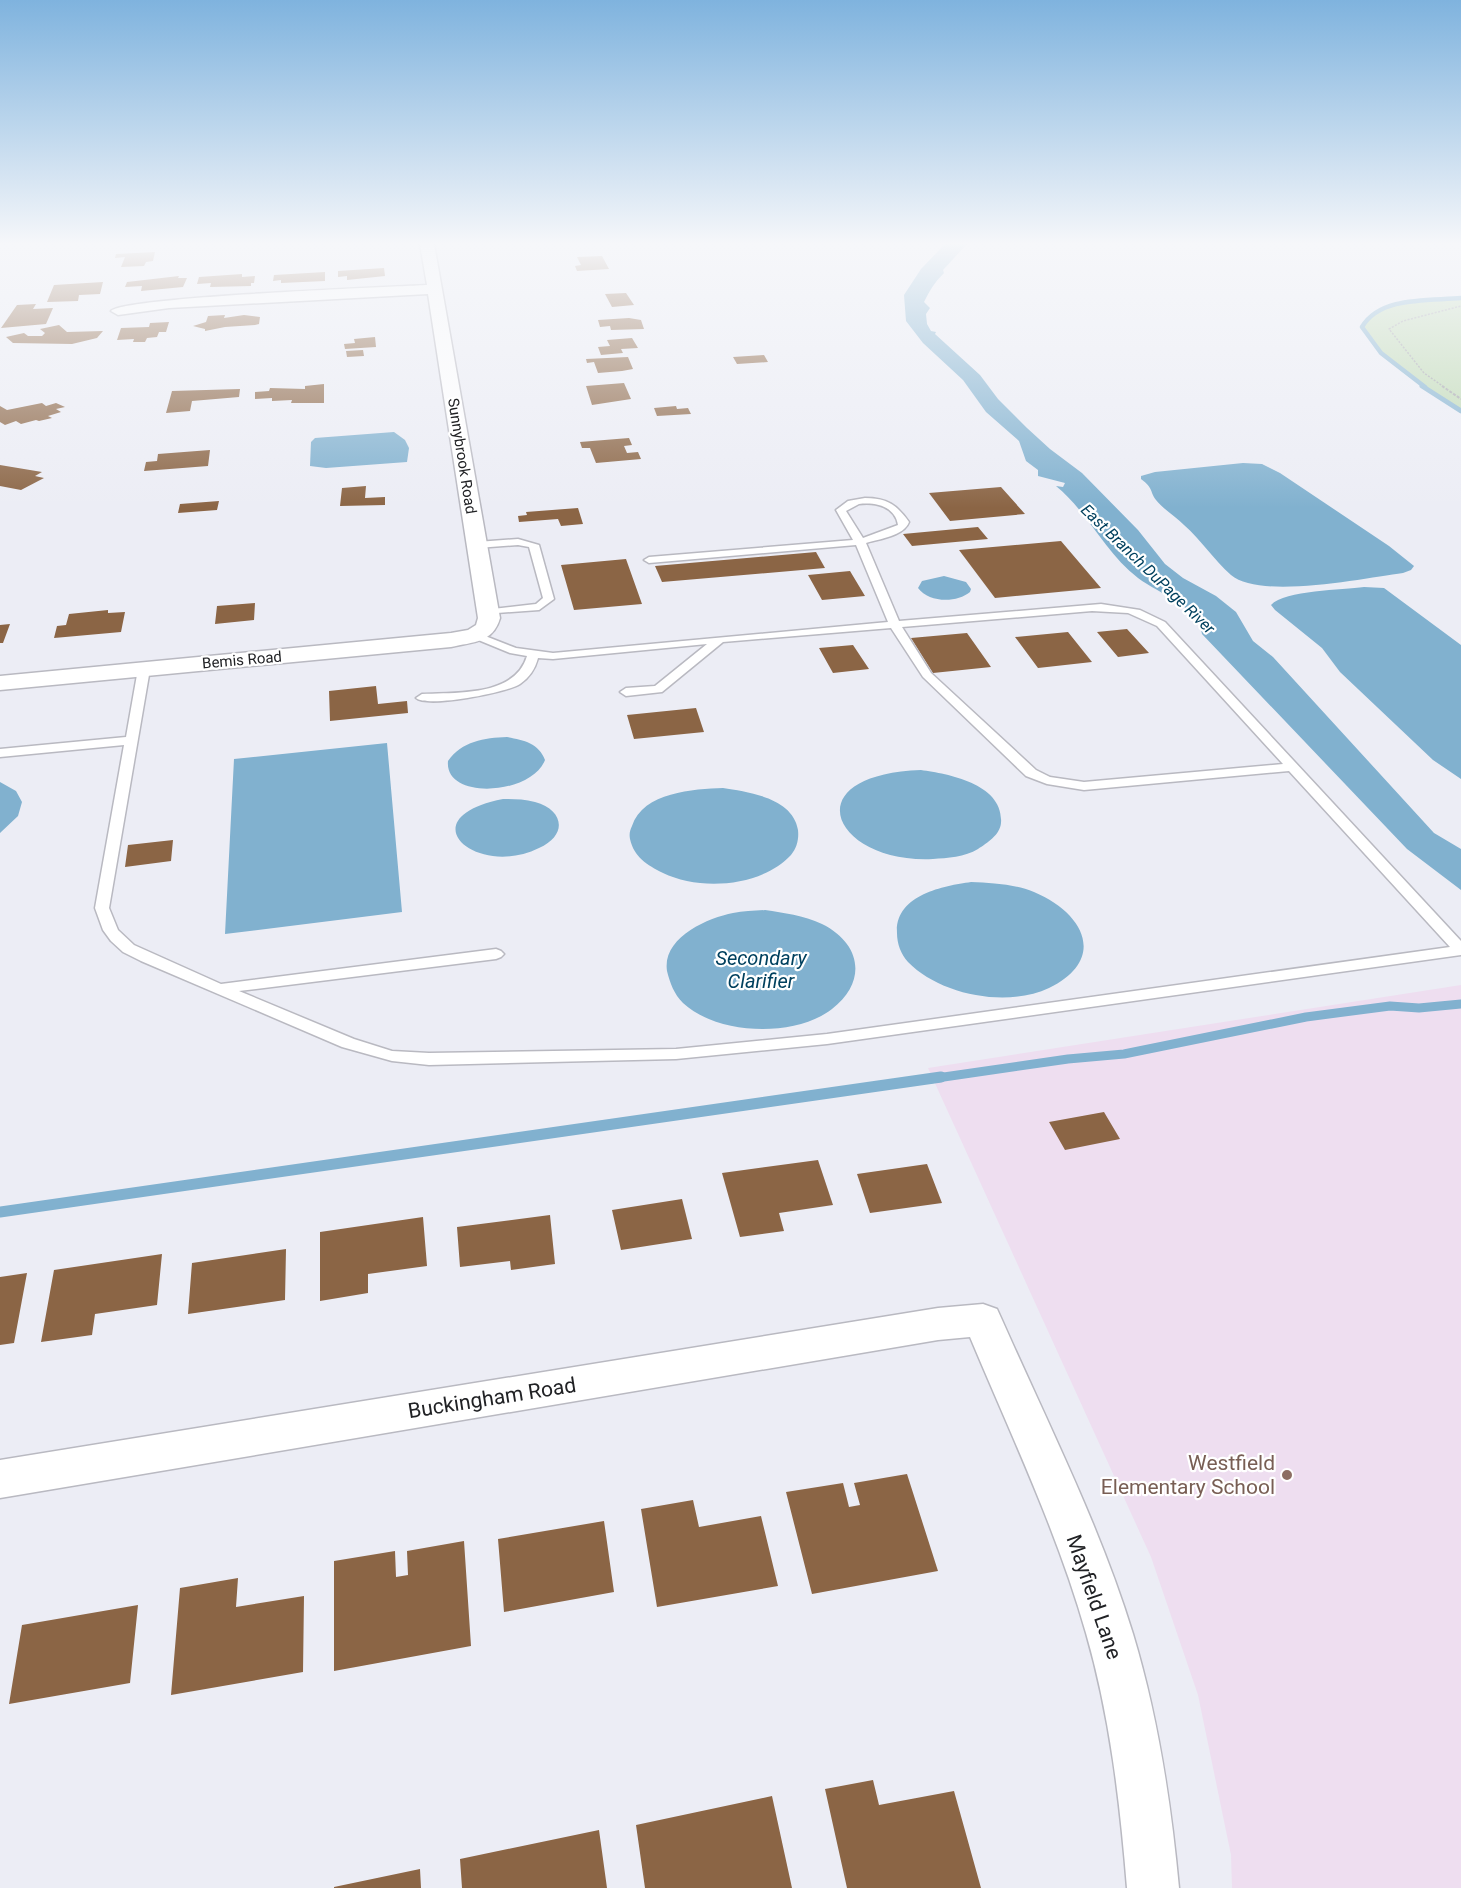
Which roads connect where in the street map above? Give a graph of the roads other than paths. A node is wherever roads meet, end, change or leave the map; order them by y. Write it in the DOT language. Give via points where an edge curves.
graph roads {
  1 [pos="441,332"];
  2 [pos="860,542"];
  3 [pos="477,545"];
  4 [pos="649,560"];
  5 [pos="895,625"];
  6 [pos="482,626"];
  7 [pos="720,639"];
  8 [pos="533,655"];
  9 [pos="144,669"];
  10 [pos="0,683"];
  11 [pos="626,692"];
  12 [pos="422,698"];
  13 [pos="132,740"];
  14 [pos="0,753"];
  15 [pos="1292,767"];
  16 [pos="496,954"];
  17 [pos="218,989"];
  18 [pos="983,1320"];
  19 [pos="0,1479"];
  20 [pos="1153,1888"];
  1 -- 3 [label="street, Sunnybrook Road"];
  2 -- 2 [label="lane" via="842,514 843,507 874,501 894,509 904,522 895,531"];
  2 -- 4 [label="lane"];
  2 -- 5 [label="lane"];
  3 -- 6 [label="street, Sunnybrook Road"];
  3 -- 6 [label="lane" via="534,545 549,599 539,607"];
  5 -- 7 [label="lane"];
  5 -- 15 [label="lane" via="1107,607 1139,612 1161,624"];
  5 -- 15 [label="lane" via="927,675 1020,765 1047,780 1084,786"];
  6 -- 8 [label="lane" via="514,651"];
  6 -- 9 [label="street, Bemis Road" via="452,640"];
  7 -- 8 [label="lane" via="575,655"];
  7 -- 11 [label="lane" via="658,688"];
  8 -- 12 [label="lane" via="529,669 512,684 482,692"];
  9 -- 10 [label="street, Bemis Road"];
  9 -- 13 [label="lane"];
  13 -- 14 [label="lane"];
  13 -- 17 [label="lane" via="102,908 109,931 128,950"];
  15 -- 17 [label="lane" via="1461,950 827,1039 676,1054 585,1057 392,1056 348,1043"];
  16 -- 17 [label="lane"];
  18 -- 19 [label="street, Buckingham Road" via="938,1324"];
  18 -- 20 [label="street, Mayfield Lane" via="1098,1598 1128,1701 1146,1806"];
}
